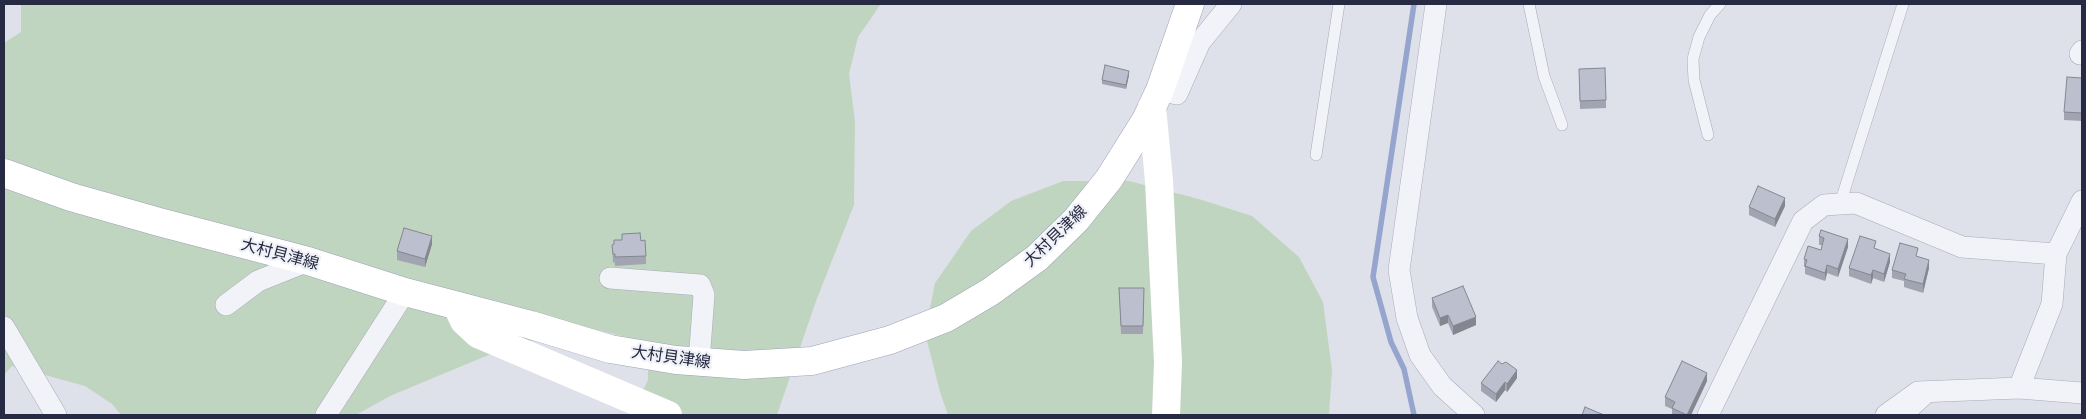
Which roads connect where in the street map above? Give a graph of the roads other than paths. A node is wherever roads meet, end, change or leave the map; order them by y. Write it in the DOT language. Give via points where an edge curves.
graph roads {
  1 [pos="1190,4"];
  2 [pos="1231,4"];
  3 [pos="1339,4"];
  4 [pos="1436,4"];
  5 [pos="1529,4"];
  6 [pos="1720,4"];
  7 [pos="1903,4"];
  8 [pos="1156,99"];
  9 [pos="1562,125"];
  10 [pos="1708,135"];
  11 [pos="1316,156"];
  12 [pos="4,173"];
  13 [pos="2082,201"];
  14 [pos="1840,204"];
  15 [pos="2056,254"];
  16 [pos="308,261"];
  17 [pos="610,278"];
  18 [pos="405,292"];
  19 [pos="226,305"];
  20 [pos="456,306"];
  21 [pos="4,328"];
  22 [pos="699,362"];
  23 [pos="2019,388"];
  24 [pos="1935,391"];
  25 [pos="2082,393"];
  26 [pos="56,415"];
  27 [pos="326,415"];
  28 [pos="668,415"];
  29 [pos="1166,415"];
  30 [pos="1474,415"];
  31 [pos="1708,415"];
  32 [pos="1886,415"];
  33 [pos="1909,415"];
  1 -- 8 [label="main road, 大村貝津線"];
  2 -- 8 [label="street" via="1200,42 1177,94"];
  3 -- 11 [label="lane"];
  4 -- 30 [label="street" via="1399,270 1407,318 1420,355 1442,386"];
  5 -- 9 [label="lane" via="1544,76"];
  6 -- 10 [label="lane" via="1699,37 1693,59 1694,80"];
  7 -- 14 [label="lane"];
  8 -- 22 [label="main road, 大村貝津線" via="1109,179 1076,220 1036,258 990,292 946,318 890,340 812,361 744,366"];
  8 -- 29 [label="main road" via="1168,362"];
  12 -- 16 [label="main road, 大村貝津線" via="133,215"];
  13 -- 15 [label="street"];
  14 -- 15 [label="street" via="1856,203 1962,247"];
  14 -- 31 [label="street" via="1824,205 1803,221"];
  15 -- 23 [label="street" via="2052,304"];
  16 -- 18 [label="main road, 大村貝津線"];
  16 -- 19 [label="street" via="258,282"];
  17 -- 22 [label="street" via="700,285 704,295"];
  18 -- 20 [label="main road, 大村貝津線"];
  18 -- 27 [label="street"];
  20 -- 22 [label="main road, 大村貝津線" via="610,349"];
  20 -- 28 [label="main road" via="464,321 478,334"];
  21 -- 26 [label="street"];
  23 -- 24 [label="street"];
  23 -- 25 [label="street"];
  24 -- 32 [label="street" via="1918,392"];
  24 -- 33 [label="lane"];
}
